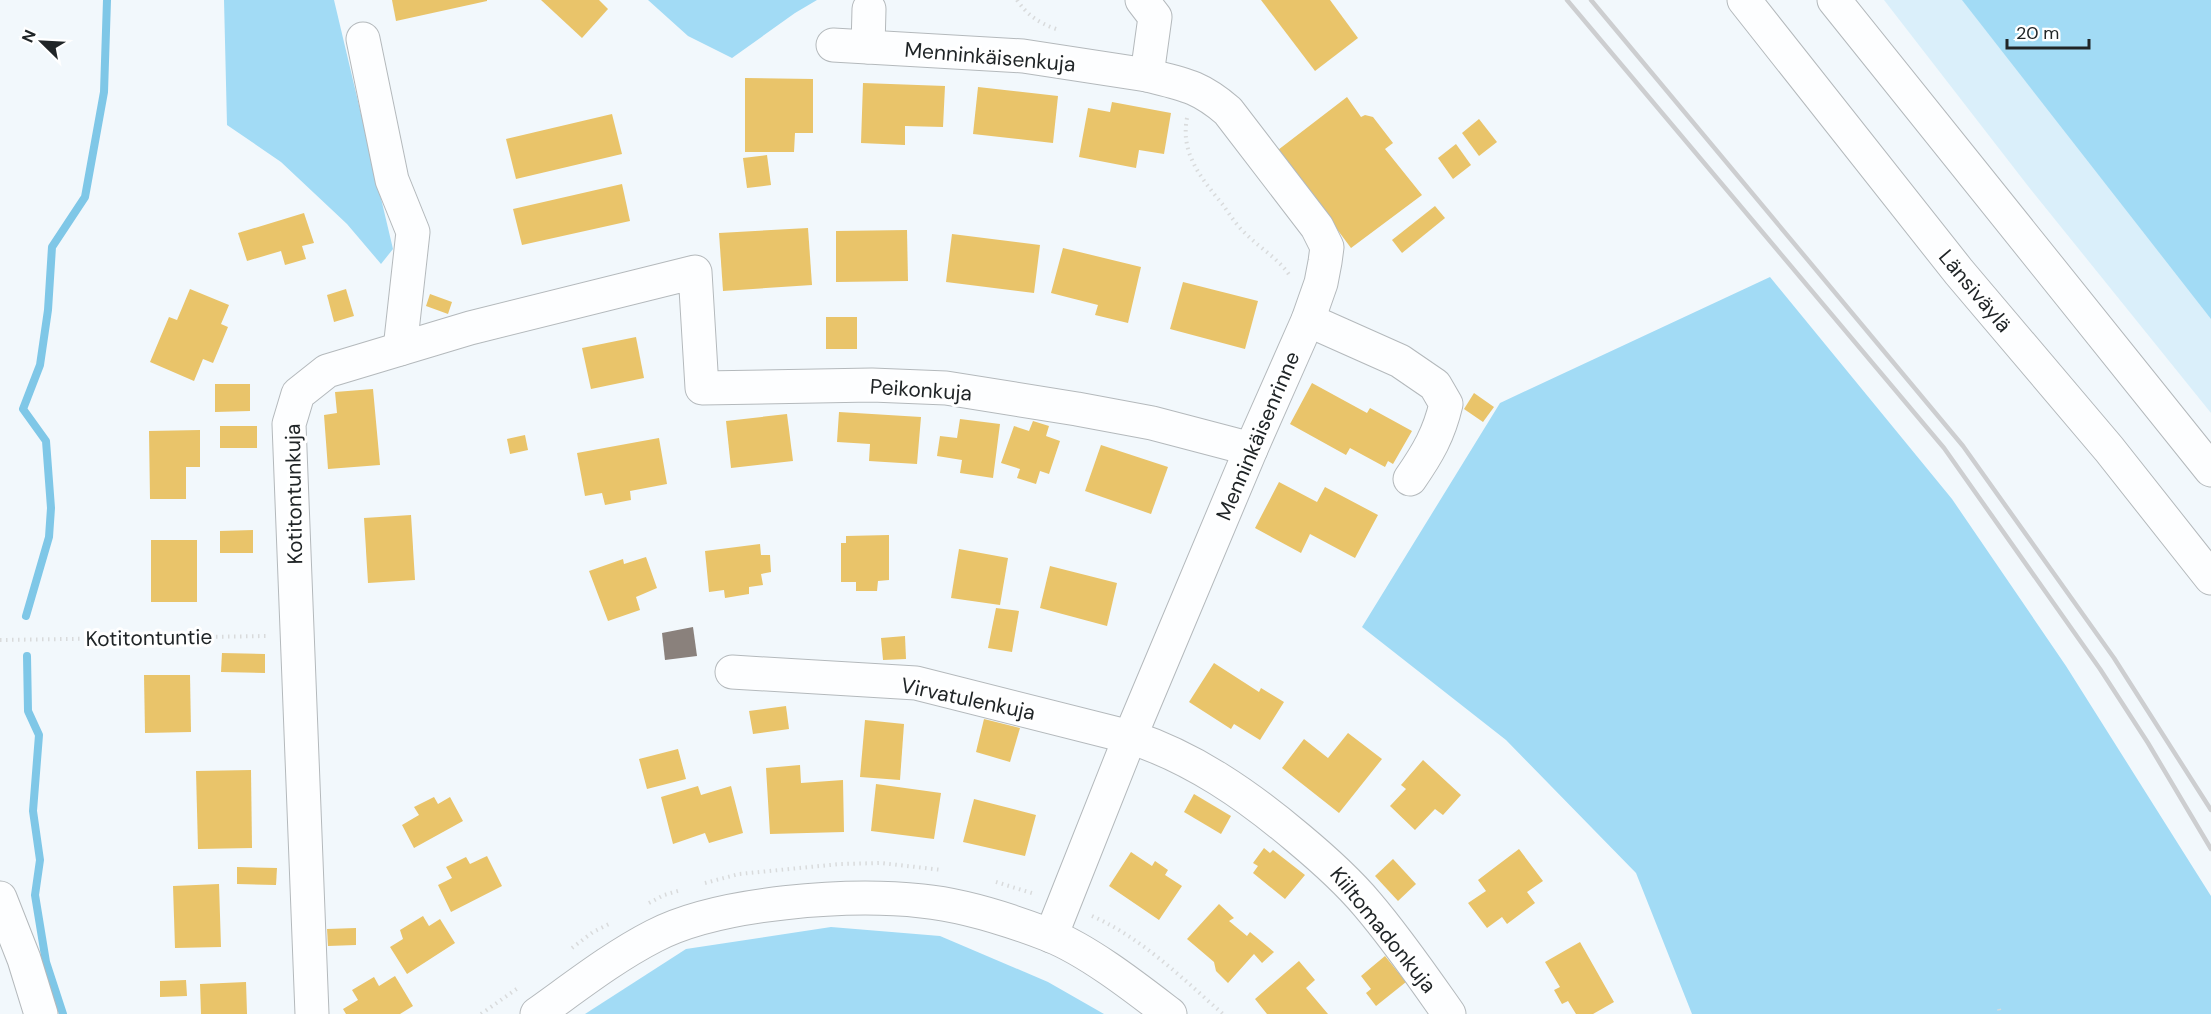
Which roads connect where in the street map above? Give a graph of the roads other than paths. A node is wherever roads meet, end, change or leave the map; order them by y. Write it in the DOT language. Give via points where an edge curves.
graph roads {
  1 [pos="1142,0"];
  2 [pos="1744,0"];
  3 [pos="1834,0"];
  4 [pos="869,9"];
  5 [pos="363,39"];
  6 [pos="833,45"];
  7 [pos="868,47"];
  8 [pos="1147,75"];
  9 [pos="695,272"];
  10 [pos="1308,321"];
  11 [pos="400,350"];
  12 [pos="1251,449"];
  13 [pos="2211,470"];
  14 [pos="1410,478"];
  15 [pos="2211,578"];
  16 [pos="732,672"];
  17 [pos="1130,737"];
  18 [pos="0,898"];
  19 [pos="1051,936"];
  20 [pos="41,1014"];
  21 [pos="312,1014"];
  22 [pos="537,1014"];
  23 [pos="1170,1014"];
  24 [pos="1449,1014"];
  1 -- 8 [label="main road" via="1155,17"];
  2 -- 15 [label="main road, Länsiväylä" via="1959,272 2109,449"];
  3 -- 13 [label="main road"];
  4 -- 7 [label="main road"];
  5 -- 11 [label="main road" via="392,180 413,232"];
  6 -- 7 [label="main road, Menninkäisenkuja"];
  7 -- 8 [label="main road, Menninkäisenkuja" via="1023,56"];
  8 -- 10 [label="main road, Menninkäisenrinne" via="1191,86 1228,111 1324,237 1327,247 1322,283"];
  9 -- 11 [label="main road, Kotitontunkuja" via="470,328"];
  9 -- 12 [label="main road, Peikonkuja" via="702,388 946,388 1152,423"];
  10 -- 12 [label="main road, Menninkäisenrinne"];
  10 -- 14 [label="main road" via="1400,361 1435,385 1446,404 1441,427"];
  11 -- 21 [label="main road, Kotitontunkuja" via="327,371 298,394 290,424"];
  12 -- 17 [label="main road, Menninkäisenrinne"];
  16 -- 17 [label="main road, Virvatulenkuja" via="916,683"];
  17 -- 19 [label="main road, Menninkäisenrinne"];
  17 -- 24 [label="main road, Kiiltomadonkuja" via="1200,766 1259,805 1329,864 1390,932"];
  18 -- 20 [label="main road"];
  19 -- 22 [label="main road" via="1000,918 923,901 794,902 727,912 655,935"];
  19 -- 23 [label="main road" via="1095,961"];
}
